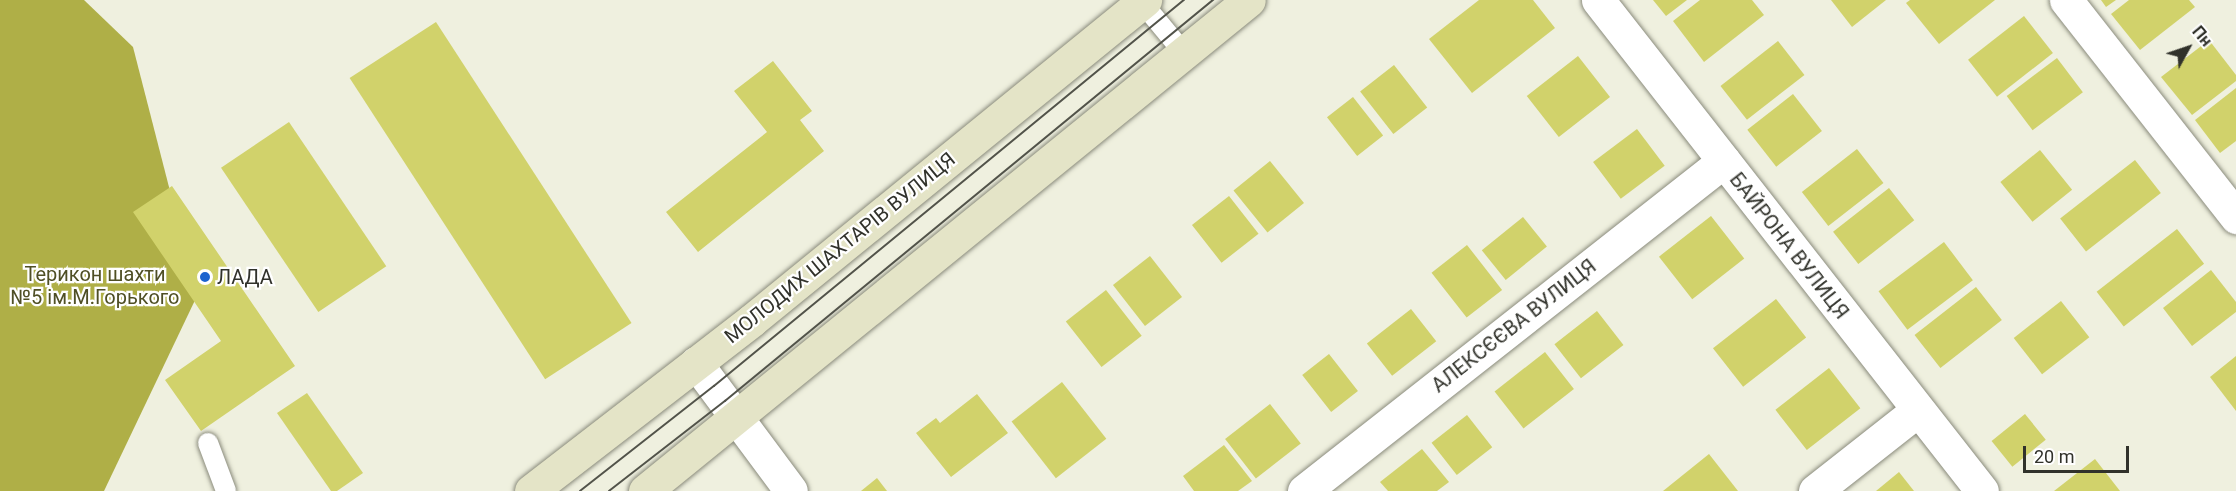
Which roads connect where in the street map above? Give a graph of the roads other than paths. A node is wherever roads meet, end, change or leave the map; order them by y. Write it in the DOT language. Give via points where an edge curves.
graph roads {
  1 [pos="1249,0"];
  2 [pos="1598,0"];
  3 [pos="2066,0"];
  4 [pos="1142,1"];
  5 [pos="1184,53"];
  6 [pos="1724,161"];
  7 [pos="2236,217"];
  8 [pos="696,363"];
  9 [pos="1918,410"];
  10 [pos="737,416"];
  11 [pos="208,443"];
  12 [pos="226,491"];
  13 [pos="531,491"];
  14 [pos="645,491"];
  15 [pos="791,491"];
  16 [pos="1304,491"];
  17 [pos="1815,491"];
  18 [pos="1982,491"];
  1 -- 5 [label="main road"];
  2 -- 6 [label="street, БАЙРОНА ВУЛИЦЯ"];
  3 -- 7 [label="street"];
  4 -- 5 [label="lane"];
  4 -- 8 [label="main road, МОЛОДИХ ШАХТАРІВ ВУЛИЦЯ"];
  5 -- 10 [label="main road"];
  6 -- 9 [label="street, БАЙРОНА ВУЛИЦЯ"];
  6 -- 16 [label="street, АЛЕКСЄЄВА ВУЛИЦЯ"];
  8 -- 10 [label="street"];
  8 -- 13 [label="main road, МОЛОДИХ ШАХТАРІВ ВУЛИЦЯ"];
  9 -- 17 [label="street"];
  9 -- 18 [label="street, БАЙРОНА ВУЛИЦЯ"];
  10 -- 14 [label="main road"];
  10 -- 15 [label="street"];
  11 -- 12 [label="lane"];
}
